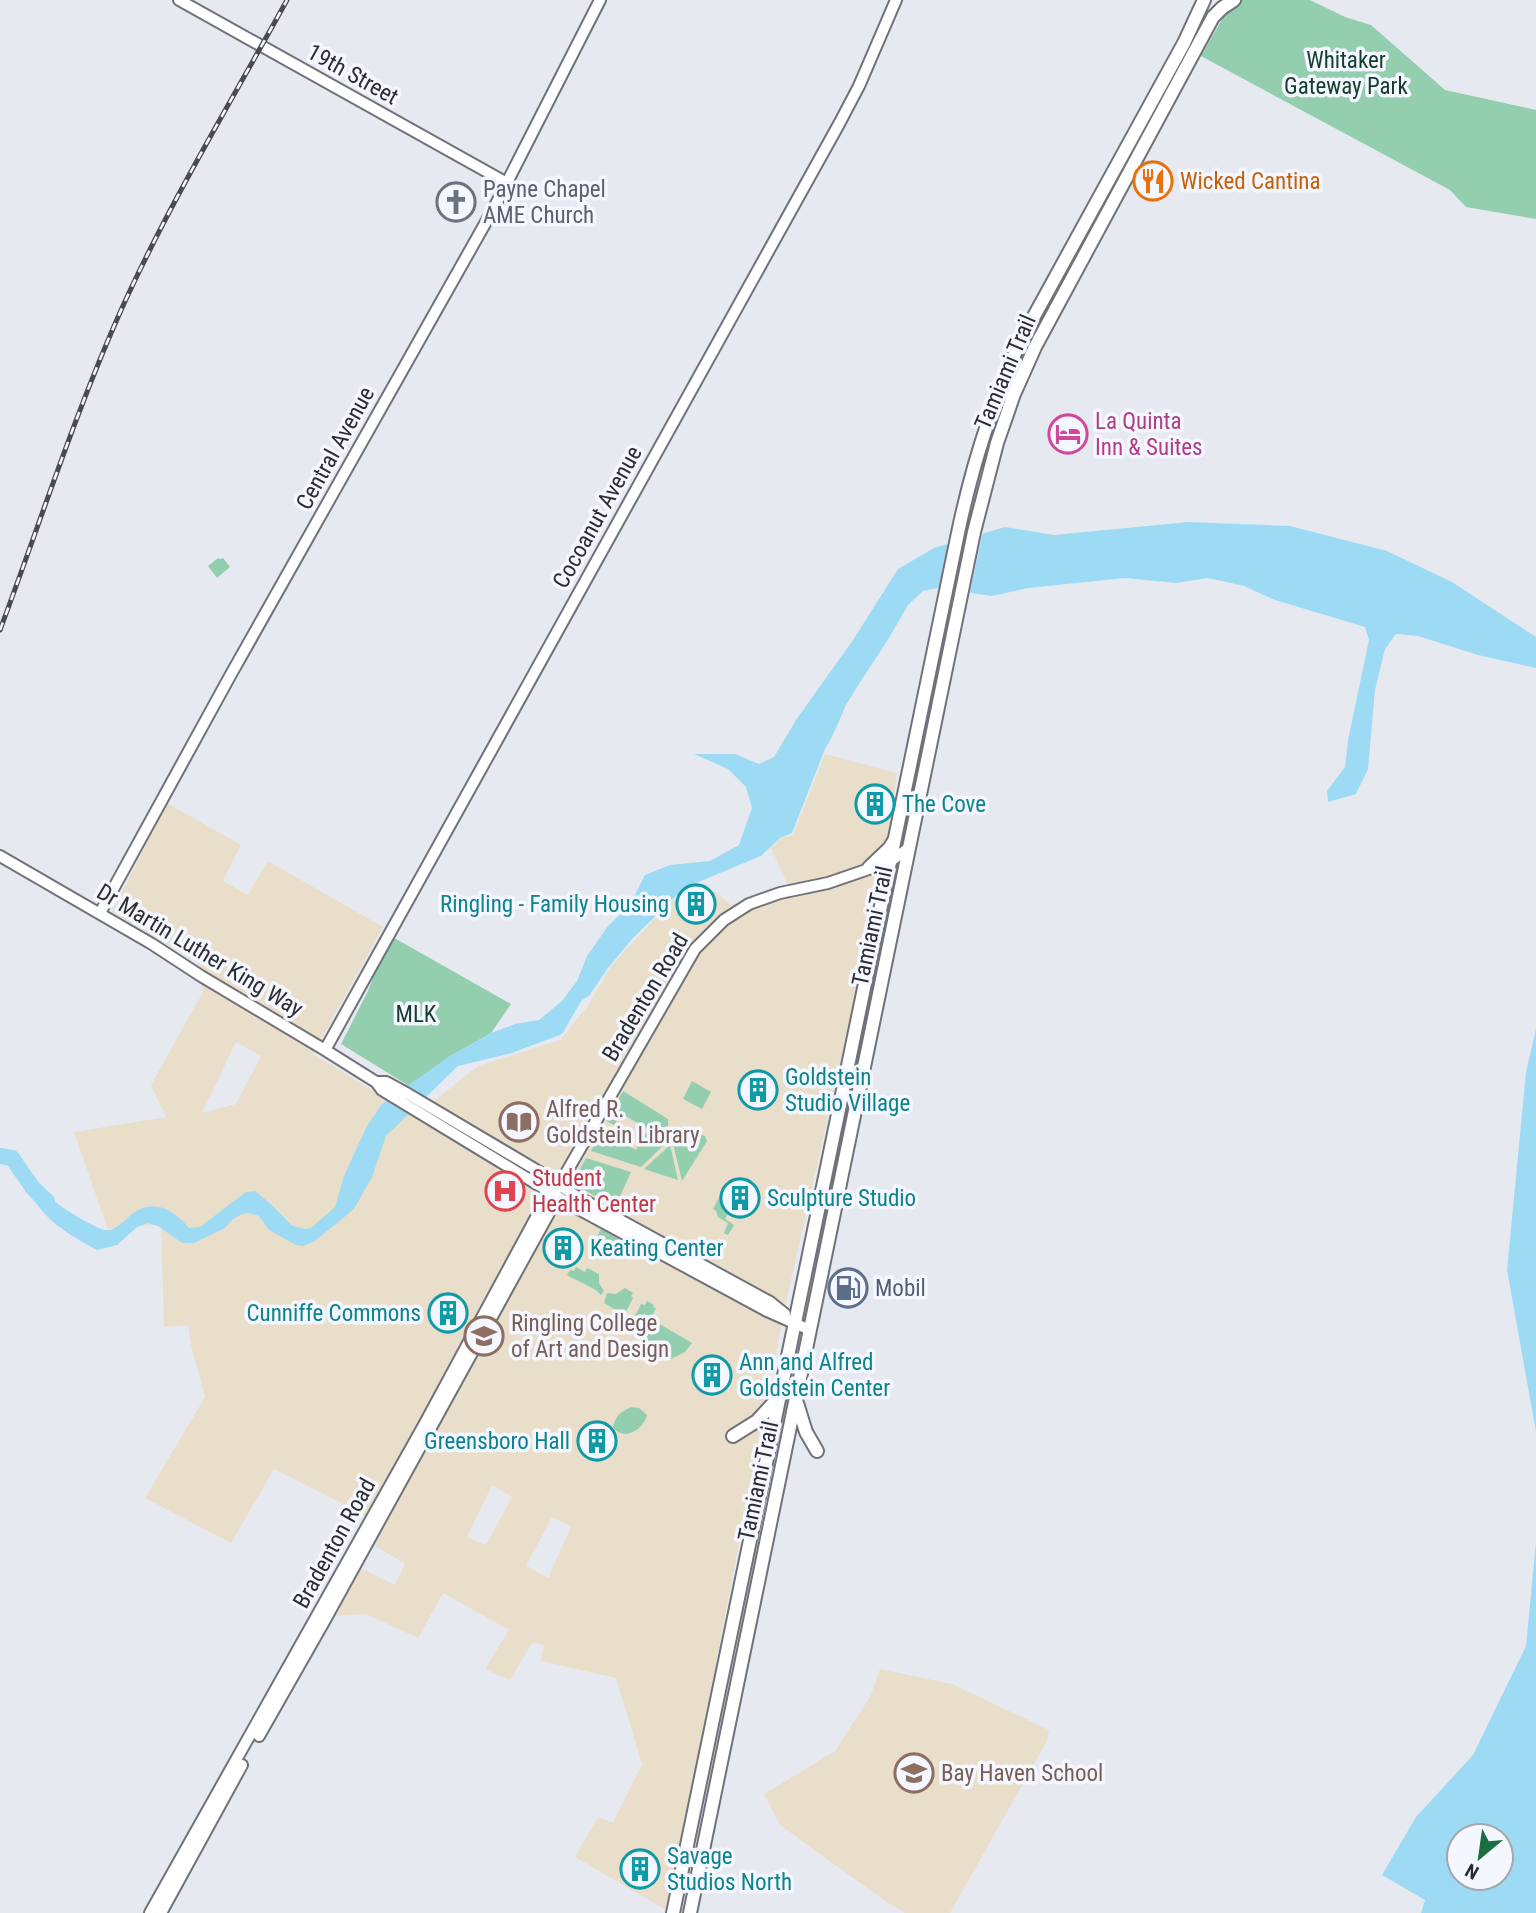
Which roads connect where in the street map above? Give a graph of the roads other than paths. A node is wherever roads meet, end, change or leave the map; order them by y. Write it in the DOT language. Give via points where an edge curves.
graph roads {
  1 [pos="179,0"];
  2 [pos="600,0"];
  3 [pos="896,0"];
  4 [pos="1204,0"];
  5 [pos="1234,0"];
  6 [pos="1184,43"];
  7 [pos="1169,98"];
  8 [pos="1124,150"];
  9 [pos="507,183"];
  10 [pos="1093,241"];
  11 [pos="1062,262"];
  12 [pos="1035,347"];
  13 [pos="896,835"];
  14 [pos="910,847"];
  15 [pos="0,856"];
  16 [pos="891,860"];
  17 [pos="863,871"];
  18 [pos="100,913"];
  19 [pos="325,1050"];
  20 [pos="825,1178"];
  21 [pos="557,1190"];
  22 [pos="819,1208"];
  23 [pos="834,1216"];
  24 [pos="827,1249"];
  25 [pos="796,1322"];
  26 [pos="810,1330"];
  27 [pos="781,1395"];
  28 [pos="796,1400"];
  29 [pos="733,1436"];
  30 [pos="817,1451"];
  31 [pos="150,1913"];
  32 [pos="161,1913"];
  33 [pos="673,1913"];
  34 [pos="690,1913"];
  1 -- 9 [label="street, 19th Street"];
  2 -- 9 [label="street, Central Avenue"];
  3 -- 19 [label="street, Cocoanut Avenue" via="839,124"];
  4 -- 6 [label="main road, Tamiami Trail"];
  5 -- 7 [label="main road, Tamiami Trail" via="1213,18"];
  6 -- 7 [label="main road" via="1184,53 1167,84"];
  6 -- 8 [label="main road, Tamiami Trail"];
  7 -- 10 [label="main road, Tamiami Trail"];
  8 -- 10 [label="main road" via="1094,222"];
  8 -- 11 [label="main road, Tamiami Trail"];
  9 -- 18 [label="street, Central Avenue"];
  10 -- 12 [label="main road, Tamiami Trail"];
  11 -- 12 [label="main road" via="1058,287 1036,328"];
  11 -- 13 [label="main road, Tamiami Trail" via="1021,340 980,446"];
  12 -- 14 [label="main road, Tamiami Trail" via="997,443 974,532"];
  13 -- 16 [label="main road, Tamiami Trail"];
  13 -- 17 [label="street, Bradenton Road"];
  14 -- 16 [label="street, Bradenton Road"];
  14 -- 23 [label="main road, Tamiami Trail"];
  15 -- 18 [label="street, Dr Martin Luther King Way"];
  16 -- 17 [label="street, Bradenton Road"];
  16 -- 20 [label="main road, Tamiami Trail"];
  17 -- 21 [label="street, Bradenton Road" via="764,897 712,930 691,955"];
  18 -- 19 [label="street, Dr Martin Luther King Way"];
  19 -- 21 [label="street, Dr Martin Luther King Way"];
  20 -- 22 [label="main road, Tamiami Trail"];
  20 -- 23 [label="main road" via="828,1206"];
  21 -- 25 [label="street, Dr Martin Luther King Way" via="767,1311"];
  21 -- 31 [label="street, Bradenton Road" via="540,1210"];
  21 -- 32 [label="street, Bradenton Road" via="461,1376"];
  22 -- 24 [label="main road"];
  22 -- 25 [label="main road, Tamiami Trail"];
  23 -- 24 [label="main road, Tamiami Trail"];
  24 -- 26 [label="main road, Tamiami Trail"];
  25 -- 26 [label="street, Dr Martin Luther King Way"];
  25 -- 27 [label="main road, Tamiami Trail"];
  26 -- 28 [label="main road, Tamiami Trail"];
  27 -- 29 [label="main road" via="757,1421"];
  27 -- 33 [label="main road, Tamiami Trail"];
  28 -- 30 [label="main road"];
  28 -- 34 [label="main road, Tamiami Trail"];
}
